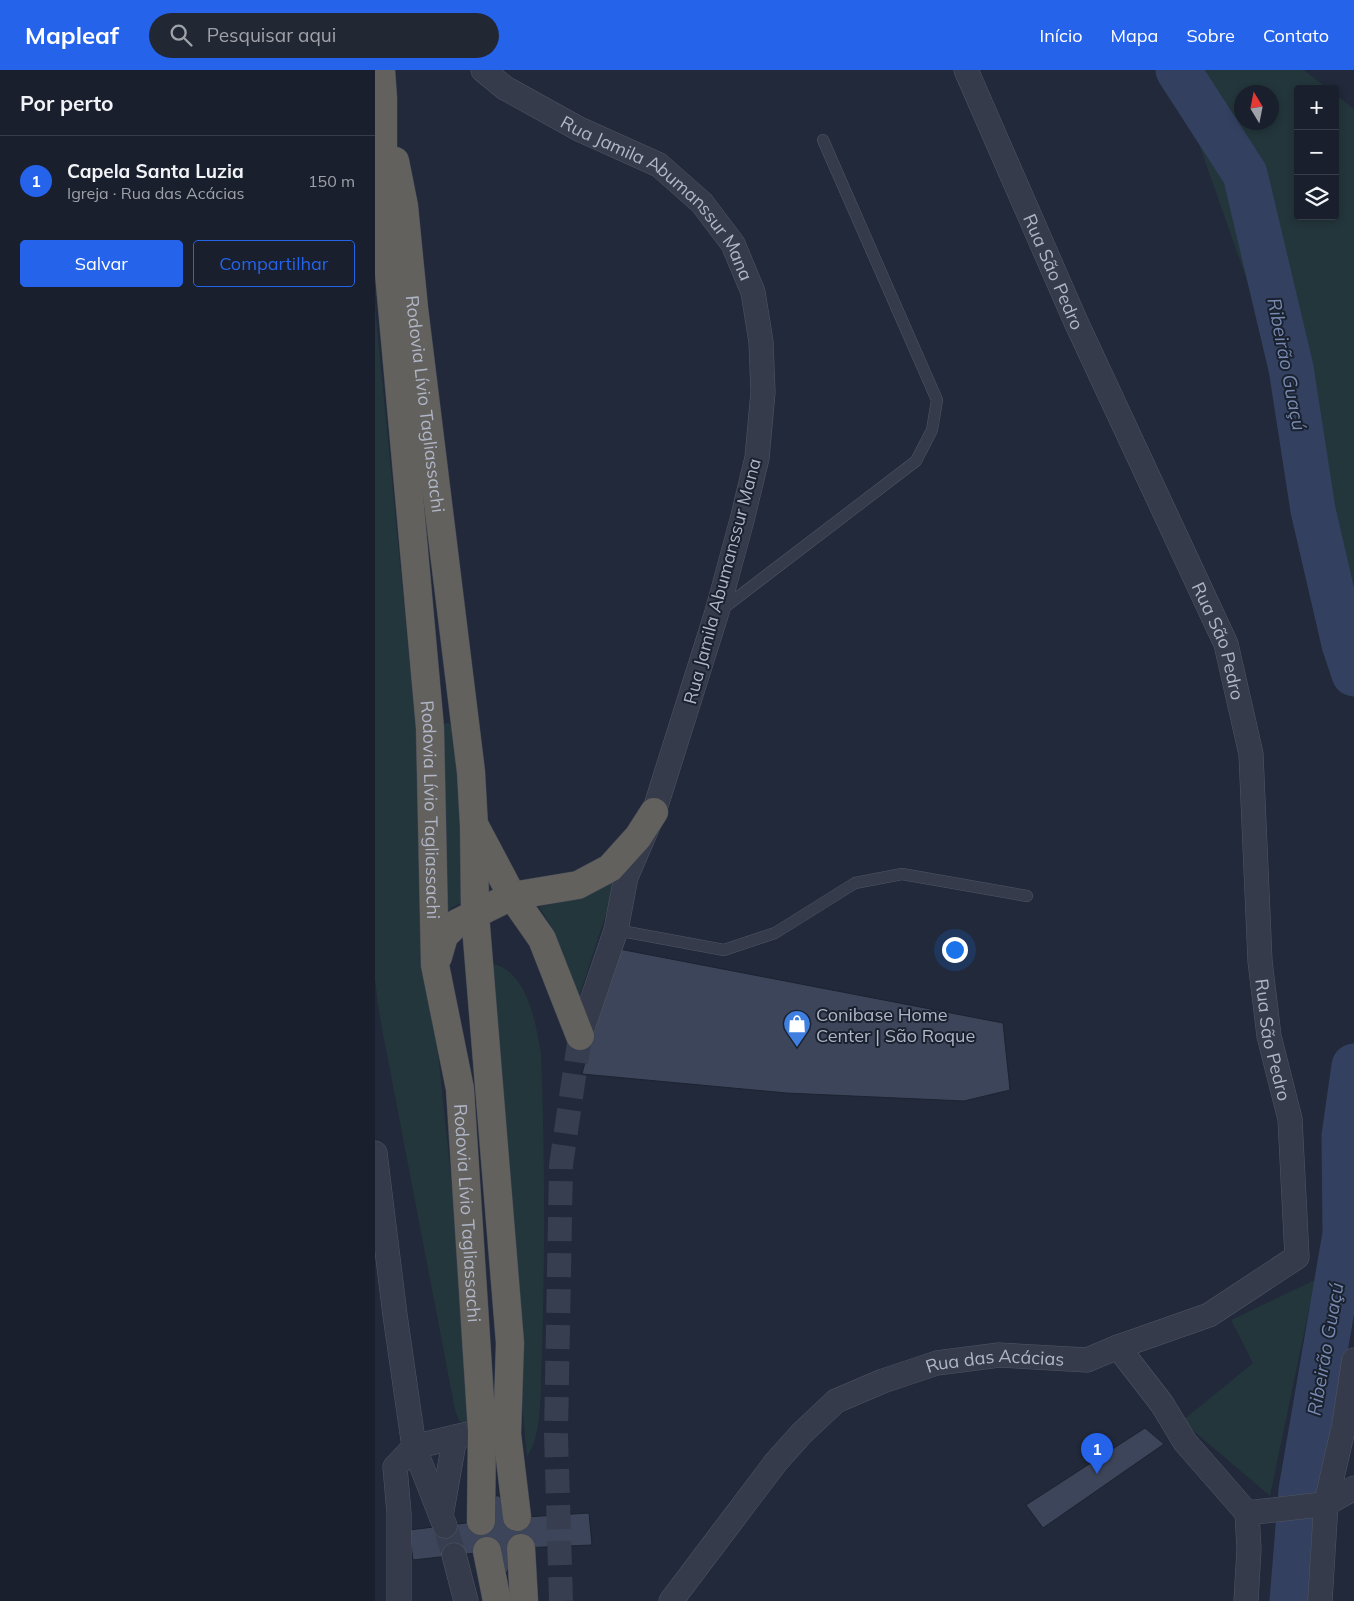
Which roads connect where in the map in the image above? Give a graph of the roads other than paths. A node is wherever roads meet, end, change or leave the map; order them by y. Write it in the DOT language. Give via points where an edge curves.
graph roads {
  1 [pos="381,70"];
  2 [pos="483,70"];
  3 [pos="966,70"];
  4 [pos="383,98"];
  5 [pos="823,140"];
  6 [pos="717,612"];
  7 [pos="655,812"];
  8 [pos="475,826"];
  9 [pos="512,896"];
  10 [pos="1027,896"];
  11 [pos="475,914"];
  12 [pos="615,930"];
  13 [pos="435,965"];
  14 [pos="580,1036"];
  15 [pos="375,1153"];
  16 [pos="1297,1257"];
  17 [pos="1118,1347"];
  18 [pos="1354,1360"];
  19 [pos="482,1431"];
  20 [pos="455,1437"];
  21 [pos="414,1447"];
  22 [pos="1354,1488"];
  23 [pos="1318,1505"];
  24 [pos="1247,1513"];
  25 [pos="517,1517"];
  26 [pos="481,1522"];
  27 [pos="521,1548"];
  28 [pos="487,1551"];
  29 [pos="454,1555"];
  30 [pos="399,1601"];
  31 [pos="466,1601"];
  32 [pos="497,1601"];
  33 [pos="524,1601"];
  34 [pos="671,1601"];
  35 [pos="1246,1601"];
  36 [pos="1320,1601"];
  1 -- 4 [label="highway, Rodovia Lívio Tagliassachi"];
  2 -- 6 [label="street, Rua Jamila Abumanssur Mana" via="505,88 579,129 659,165 702,203 733,244 753,292 761,342 763,392 757,458"];
  3 -- 16 [label="street, Rua São Pedro" via="1076,322 1226,644 1251,754 1260,961 1269,1036 1290,1119"];
  4 -- 8 [label="highway, Rodovia Lívio Tagliassachi" via="404,206"];
  4 -- 13 [label="highway, Rodovia Lívio Tagliassachi" via="383,207 430,728"];
  5 -- 6 [label="lane" via="937,400 932,430 916,460"];
  6 -- 7 [label="street, Rua Jamila Abumanssur Mana"];
  7 -- 9 [label="highway" via="638,838 610,868 578,885"];
  7 -- 12 [label="street, Rua Jamila Abumanssur Mana" via="626,877"];
  8 -- 9 [label="highway"];
  8 -- 11 [label="highway, Rodovia Lívio Tagliassachi"];
  9 -- 11 [label="highway"];
  9 -- 14 [label="highway" via="542,939"];
  10 -- 12 [label="lane" via="902,874 855,883 775,933 724,950"];
  11 -- 13 [label="highway" via="457,923 444,936"];
  11 -- 25 [label="highway, Rodovia Lívio Tagliassachi" via="510,1343 507,1434"];
  12 -- 14 [label="street, Rua Jamila Abumanssur Mana"];
  13 -- 19 [label="highway, Rodovia Lívio Tagliassachi" via="460,1089"];
  15 -- 21 [label="street"];
  16 -- 17 [label="street, Rua das Acácias" via="1209,1315"];
  17 -- 24 [label="street" via="1162,1404 1185,1442"];
  17 -- 34 [label="street, Rua das Acácias" via="1087,1360 999,1355 937,1363 836,1401 776,1462"];
  18 -- 23 [label="street" via="1344,1425"];
  19 -- 20 [label="street"];
  19 -- 26 [label="highway, Rodovia Lívio Tagliassachi"];
  20 -- 21 [label="street"];
  20 -- 21 [label="street" via="443,1521"];
  21 -- 30 [label="street" via="395,1467 399,1513"];
  22 -- 23 [label="street"];
  23 -- 24 [label="street"];
  23 -- 36 [label="street"];
  24 -- 35 [label="street"];
  27 -- 33 [label="highway"];
  28 -- 32 [label="highway"];
  29 -- 31 [label="street"];
}
